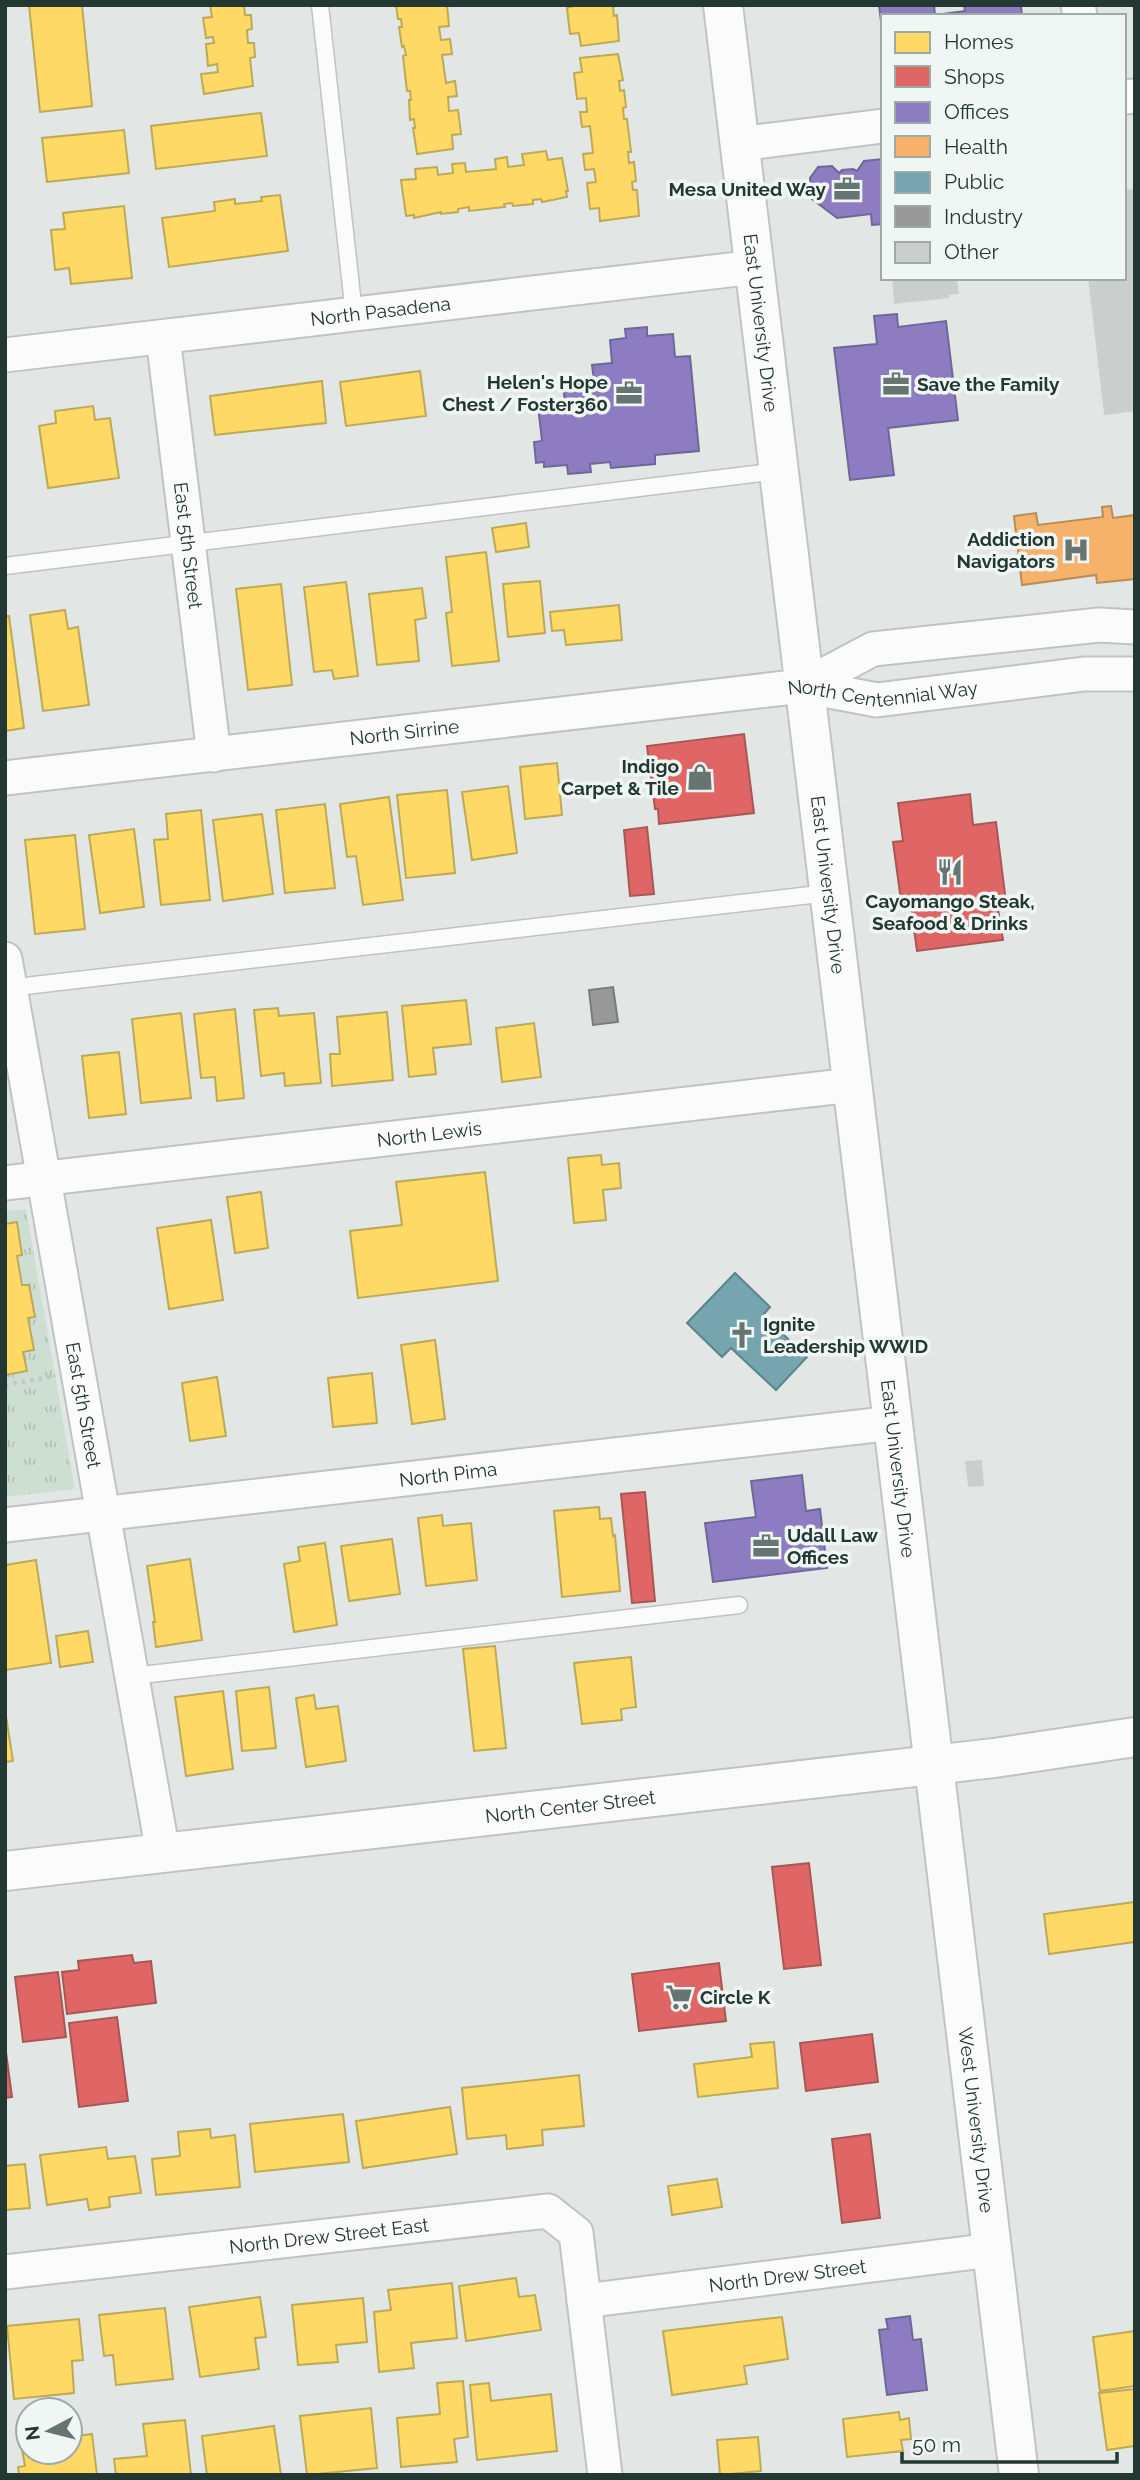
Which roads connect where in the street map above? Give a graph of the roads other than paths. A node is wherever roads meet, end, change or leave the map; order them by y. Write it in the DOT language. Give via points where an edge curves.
graph roads {
  1 [pos="320,5"];
  2 [pos="723,5"];
  3 [pos="881,126"];
  4 [pos="739,144"];
  5 [pos="754,267"];
  6 [pos="354,314"];
  7 [pos="163,337"];
  8 [pos="5,355"];
  9 [pos="778,471"];
  10 [pos="188,544"];
  11 [pos="5,566"];
  12 [pos="1135,627"];
  13 [pos="1135,674"];
  14 [pos="803,686"];
  15 [pos="214,755"];
  16 [pos="5,778"];
  17 [pos="828,893"];
  18 [pos="7,978"];
  19 [pos="852,1085"];
  20 [pos="44,1178"];
  21 [pos="5,1183"];
  22 [pos="892,1423"];
  23 [pos="104,1514"];
  24 [pos="5,1525"];
  25 [pos="738,1605"];
  26 [pos="133,1676"];
  27 [pos="1135,1737"];
  28 [pos="935,1765"];
  29 [pos="163,1853"];
  30 [pos="5,1871"];
  31 [pos="992,2250"];
  32 [pos="5,2272"];
  33 [pos="584,2301"];
  34 [pos="605,2475"];
  35 [pos="1019,2475"];
  1 -- 6 [label="lane"];
  2 -- 4 [label="main road, East University Drive"];
  3 -- 4 [label="street"];
  4 -- 5 [label="main road, East University Drive"];
  5 -- 6 [label="street, North Pasadena"];
  5 -- 9 [label="main road, East University Drive"];
  6 -- 7 [label="street, North Pasadena"];
  7 -- 8 [label="street, North Pasadena"];
  7 -- 10 [label="street, East 5th Street"];
  9 -- 10 [label="lane"];
  9 -- 14 [label="main road, East University Drive"];
  10 -- 11 [label="lane"];
  10 -- 15 [label="street, East 5th Street"];
  12 -- 14 [label="street, North Centennial Way" via="1099,625 873,649"];
  13 -- 14 [label="street, North Centennial Way" via="1084,674 877,700"];
  14 -- 15 [label="street, North Sirrine"];
  14 -- 17 [label="main road, East University Drive"];
  15 -- 16 [label="street, North Sirrine"];
  17 -- 18 [label="lane"];
  17 -- 19 [label="main road, East University Drive"];
  18 -- 20 [label="street, East 5th Street"];
  19 -- 20 [label="street, North Lewis"];
  19 -- 22 [label="main road, East University Drive"];
  20 -- 21 [label="street, North Lewis"];
  20 -- 23 [label="street, East 5th Street"];
  22 -- 23 [label="street, North Pima"];
  22 -- 28 [label="main road, East University Drive"];
  23 -- 24 [label="street, North Pima"];
  23 -- 26 [label="street, East 5th Street"];
  25 -- 26 [label="lane"];
  26 -- 29 [label="street, East 5th Street"];
  27 -- 28 [label="main road, North Center Street"];
  28 -- 29 [label="main road, North Center Street"];
  28 -- 31 [label="main road, West University Drive"];
  29 -- 30 [label="main road, North Center Street"];
  31 -- 33 [label="street, North Drew Street"];
  31 -- 35 [label="main road, West University Drive"];
  32 -- 33 [label="street, North Drew Street East" via="548,2211 576,2233"];
  33 -- 34 [label="street, North Drew Street East"];
}
